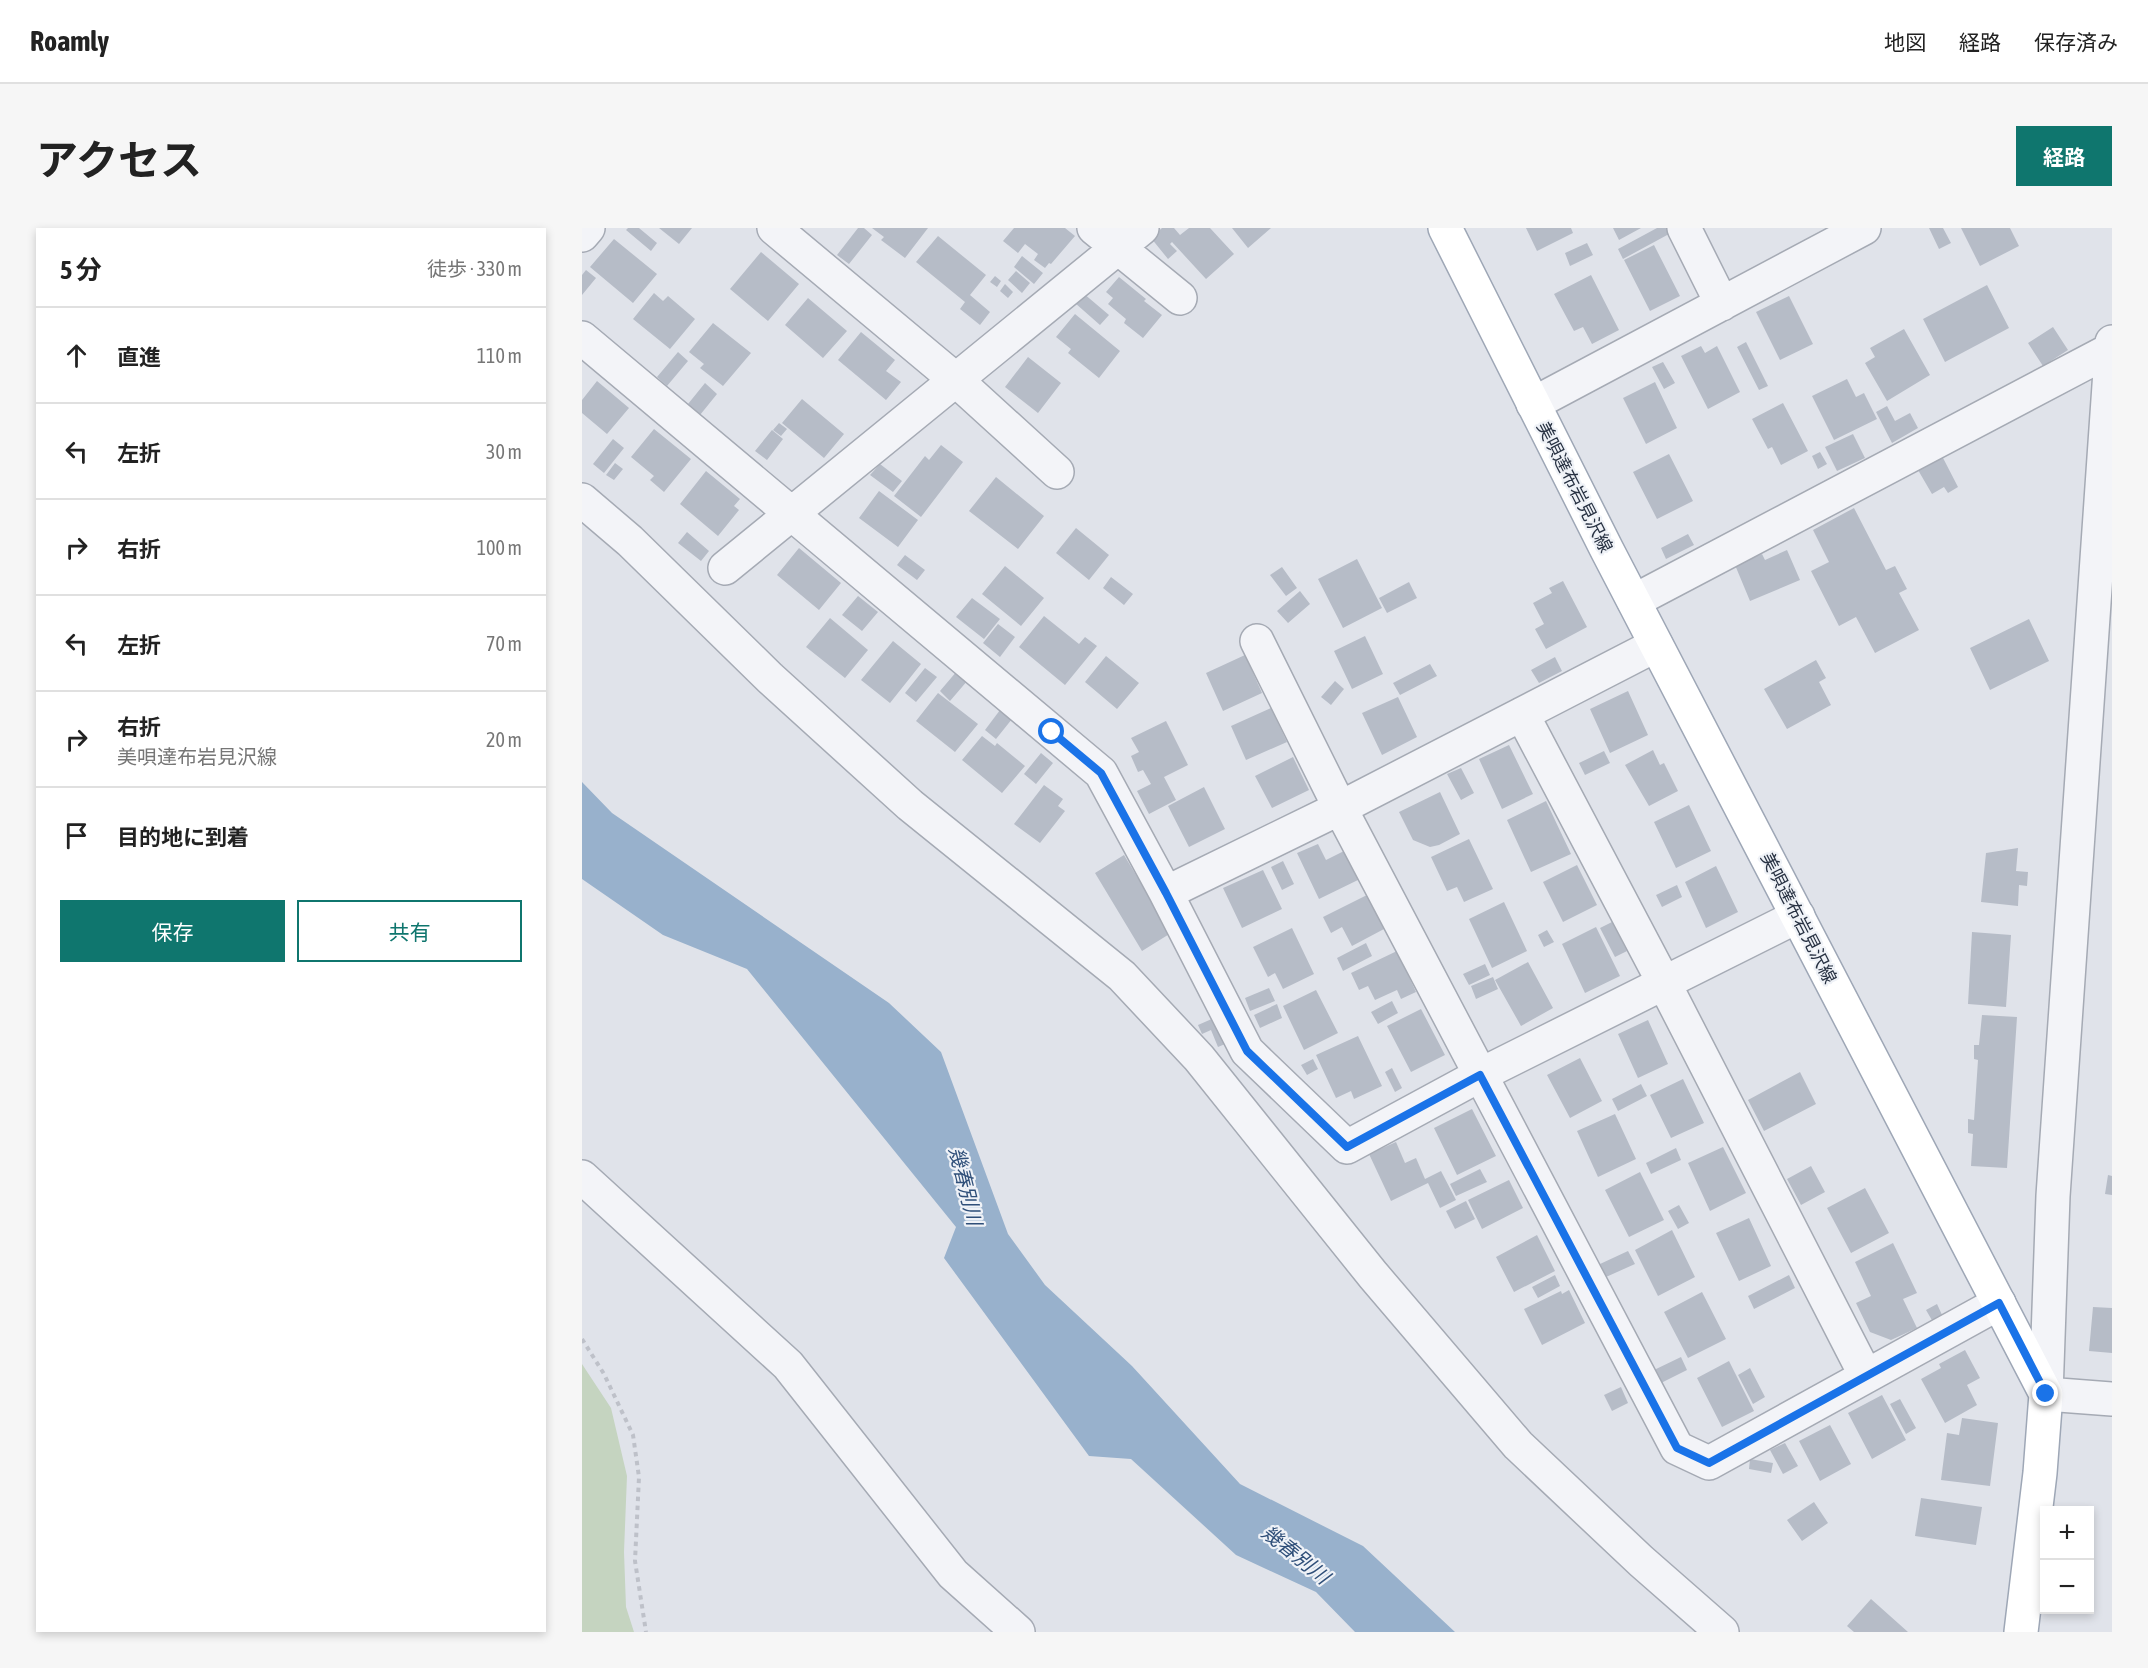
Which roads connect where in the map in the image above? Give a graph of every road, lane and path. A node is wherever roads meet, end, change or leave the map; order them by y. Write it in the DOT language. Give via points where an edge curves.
graph roads {
  1 [pos="588,228"];
  2 [pos="774,228"];
  3 [pos="1445,228"];
  4 [pos="1684,228"];
  5 [pos="1864,228"];
  6 [pos="1118,234"];
  7 [pos="582,235"];
  8 [pos="1180,298"];
  9 [pos="1722,304"];
  10 [pos="582,338"];
  11 [pos="2112,342"];
  12 [pos="2112,349"];
  13 [pos="956,380"];
  14 [pos="1533,404"];
  15 [pos="1057,472"];
  16 [pos="582,500"];
  17 [pos="793,514"];
  18 [pos="725,568"];
  19 [pos="1634,601"];
  20 [pos="1257,641"];
  21 [pos="1656,645"];
  22 [pos="2101,656"];
  23 [pos="1522,714"];
  24 [pos="1340,808"];
  25 [pos="1166,893"];
  26 [pos="1798,916"];
  27 [pos="1664,983"];
  28 [pos="1480,1075"];
  29 [pos="582,1177"];
  30 [pos="1999,1303"];
  31 [pos="582,1340"];
  32 [pos="1866,1376"];
  33 [pos="2046,1394"];
  34 [pos="2112,1399"];
  35 [pos="646,1632"];
  36 [pos="1018,1632"];
  37 [pos="1722,1632"];
  38 [pos="2021,1632"];
  1 -- 7 [label="street"];
  2 -- 13 [label="street"];
  3 -- 14 [label="main road, 美唄達布岩見沢線"];
  4 -- 9 [label="street"];
  5 -- 9 [label="street"];
  6 -- 8 [label="street"];
  6 -- 13 [label="street"];
  9 -- 14 [label="street"];
  10 -- 17 [label="street"];
  11 -- 12 [label="street"];
  12 -- 19 [label="street"];
  12 -- 22 [label="street"];
  13 -- 15 [label="street"];
  13 -- 17 [label="street"];
  14 -- 19 [label="main road, 美唄達布岩見沢線"];
  16 -- 37 [label="street" via="910,805 1122,976 1199,1058 1373,1275 1518,1445"];
  17 -- 18 [label="street"];
  17 -- 25 [label="street" via="1101,773"];
  19 -- 21 [label="main road, 美唄達布岩見沢線"];
  20 -- 24 [label="street"];
  21 -- 23 [label="street"];
  21 -- 26 [label="main road, 美唄達布岩見沢線"];
  22 -- 33 [label="street" via="2053,1196"];
  23 -- 24 [label="street"];
  23 -- 27 [label="street"];
  24 -- 25 [label="street"];
  24 -- 28 [label="street"];
  25 -- 28 [label="street" via="1247,1051 1347,1147"];
  26 -- 27 [label="street"];
  26 -- 30 [label="main road, 美唄達布岩見沢線"];
  27 -- 28 [label="street"];
  27 -- 32 [label="street"];
  28 -- 32 [label="street" via="1677,1448 1709,1463"];
  29 -- 36 [label="street" via="788,1365 953,1574"];
  30 -- 32 [label="street"];
  30 -- 33 [label="main road, 美唄達布岩見沢線"];
  31 -- 35 [label="path" via="604,1374 633,1435 639,1477 635,1562"];
  33 -- 34 [label="street"];
  33 -- 38 [label="main road"];
}
